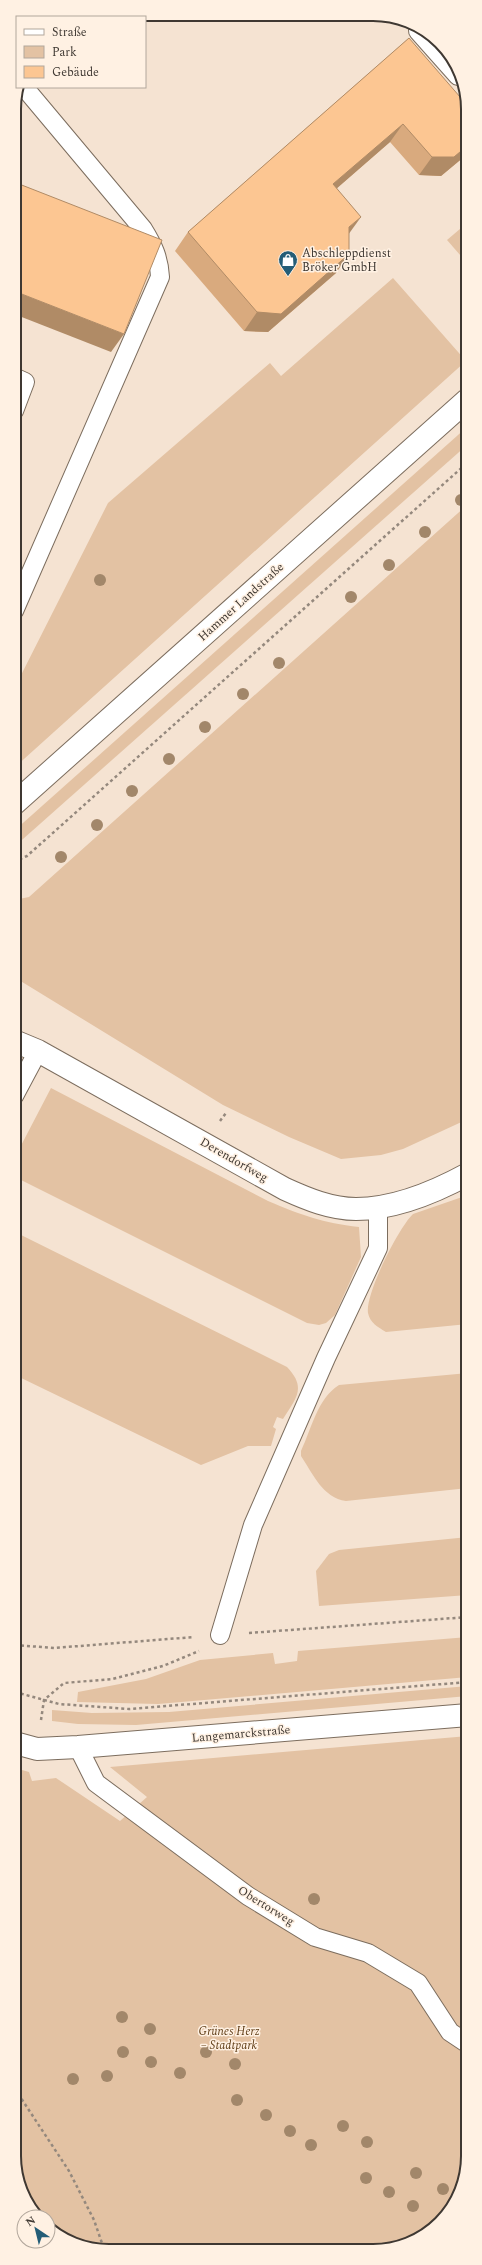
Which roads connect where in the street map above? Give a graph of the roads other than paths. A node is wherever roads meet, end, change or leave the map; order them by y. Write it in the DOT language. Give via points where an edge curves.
graph roads {
  1 [pos="423,37"];
  2 [pos="450,67"];
  3 [pos="25,88"];
  4 [pos="21,380"];
  5 [pos="21,393"];
  6 [pos="461,405"];
  7 [pos="21,595"];
  8 [pos="21,798"];
  9 [pos="21,1044"];
  10 [pos="38,1051"];
  11 [pos="21,1083"];
  12 [pos="461,1177"];
  13 [pos="378,1206"];
  14 [pos="220,1635"];
  15 [pos="461,1716"];
  16 [pos="21,1745"];
  17 [pos="78,1747"];
  18 [pos="461,2039"];
  1 -- 2 [label="lane"];
  3 -- 7 [label="lane" via="143,229 153,246 160,277"];
  4 -- 5 [label="lane" via="25,382"];
  6 -- 8 [label="street, Hammer Landstraße"];
  9 -- 10 [label="street, Derendorfweg"];
  10 -- 11 [label="lane"];
  10 -- 13 [label="street, Derendorfweg" via="285,1189 333,1206 356,1209"];
  12 -- 13 [label="street, Derendorfweg" via="413,1198"];
  13 -- 14 [label="lane" via="378,1248 326,1358 253,1525"];
  15 -- 17 [label="street, Langemarckstraße"];
  16 -- 17 [label="street, Langemarckstraße" via="37,1749"];
  17 -- 18 [label="lane, Obertorweg" via="96,1783 248,1896 315,1936 368,1953 418,1983 450,2032"];
}
